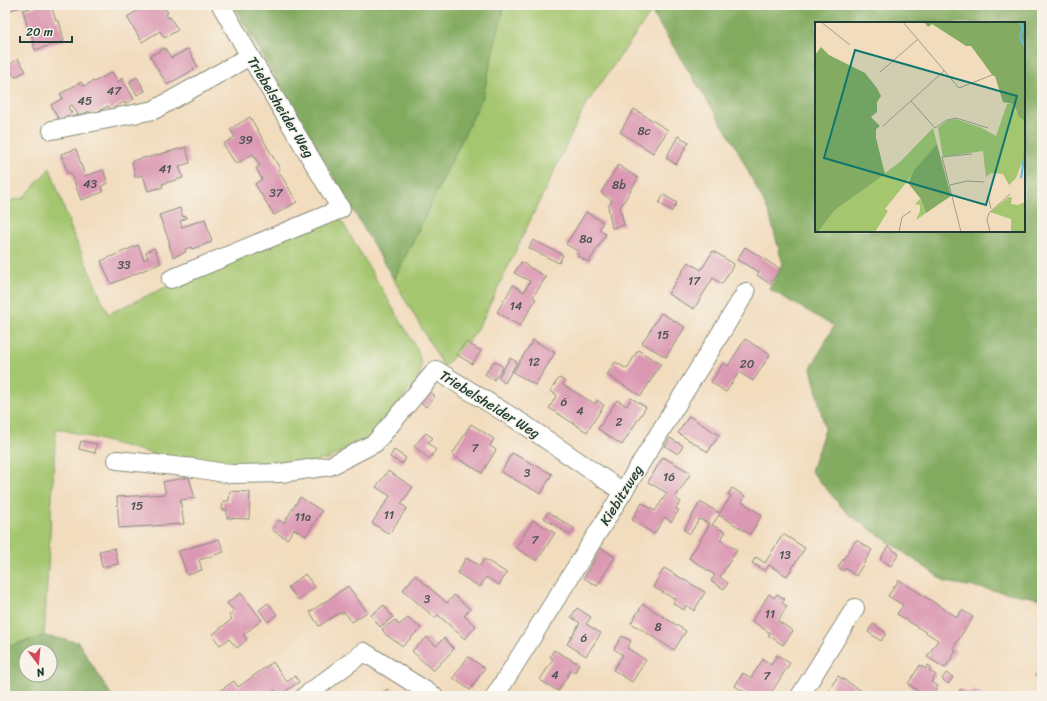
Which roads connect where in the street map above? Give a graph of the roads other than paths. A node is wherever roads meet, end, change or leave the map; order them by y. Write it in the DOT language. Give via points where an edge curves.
graph roads {
  1 [pos="221,5"];
  2 [pos="250,56"];
  3 [pos="52,130"];
  4 [pos="171,279"];
  5 [pos="746,292"];
  6 [pos="117,460"];
  7 [pos="623,492"];
  8 [pos="856,608"];
  9 [pos="305,696"];
  10 [pos="434,696"];
  11 [pos="495,696"];
  12 [pos="800,696"];
  1 -- 2 [label="street, Triebelsheider Weg"];
  2 -- 3 [label="street" via="154,110"];
  2 -- 4 [label="street, Triebelsheider Weg" via="341,209"];
  5 -- 7 [label="street, Kiebitzweg"];
  6 -- 7 [label="street, Triebelsheider Weg" via="230,474 281,473 330,466 375,443 436,370 525,425"];
  7 -- 11 [label="street, Kiebitzweg"];
  8 -- 12 [label="street"];
  9 -- 10 [label="street" via="364,652"];
}
